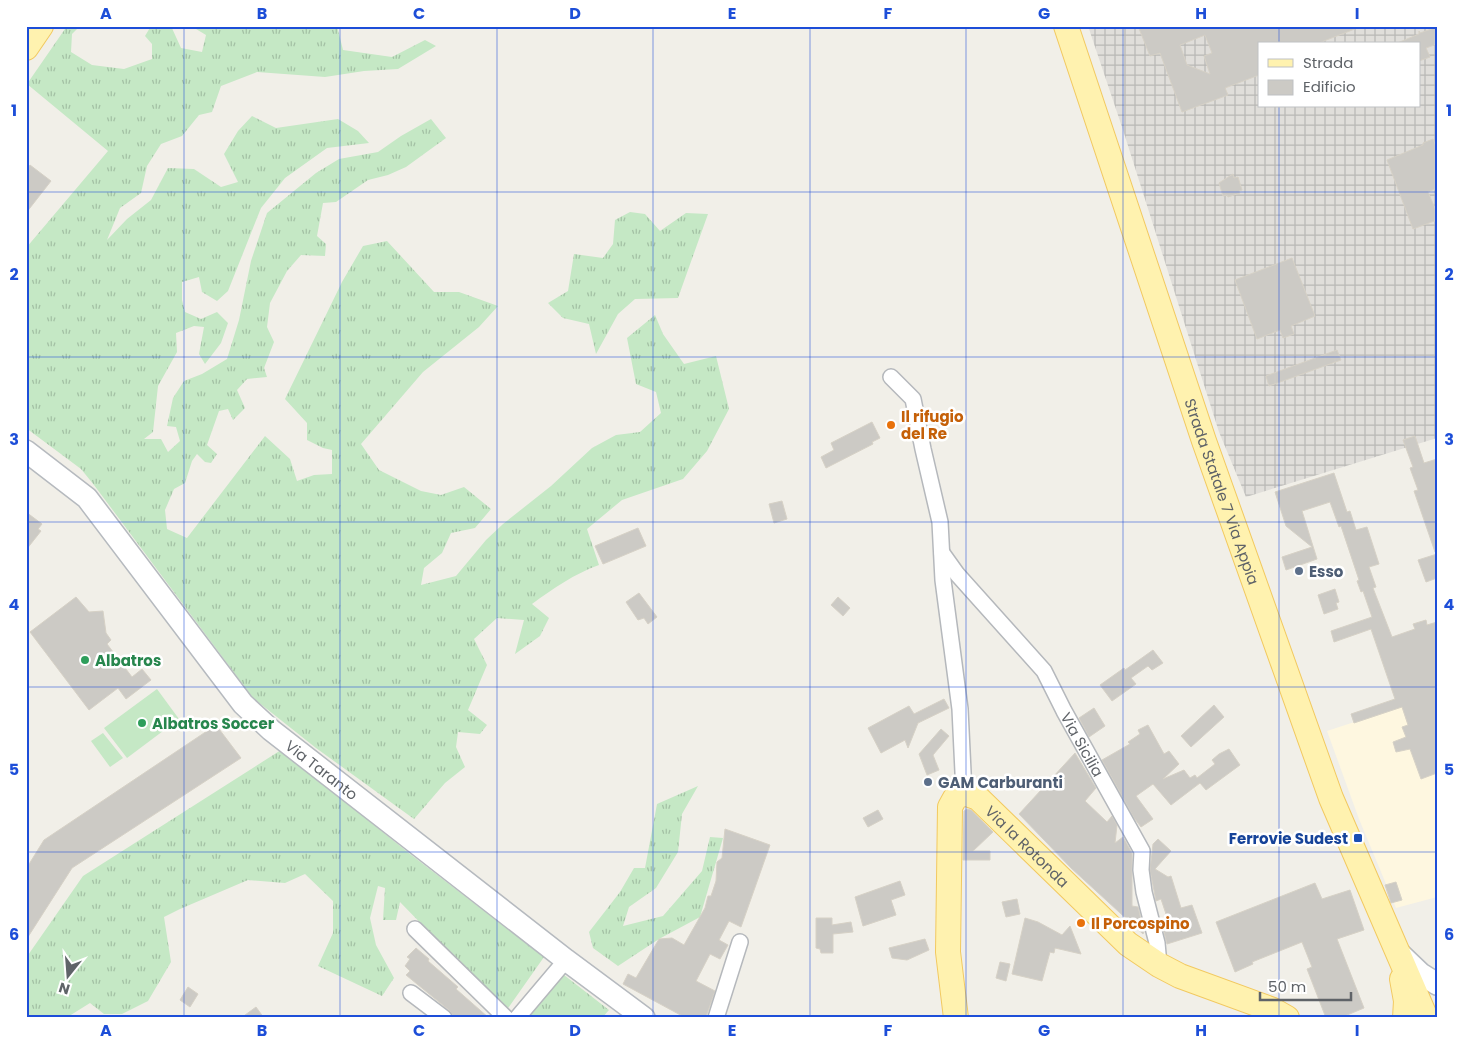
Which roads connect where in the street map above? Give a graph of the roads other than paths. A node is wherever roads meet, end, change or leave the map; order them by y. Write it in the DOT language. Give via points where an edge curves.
graph roads {
  1 [pos="41,26"];
  2 [pos="1066,26"];
  3 [pos="26,48"];
  4 [pos="891,377"];
  5 [pos="26,451"];
  6 [pos="942,553"];
  7 [pos="964,793"];
  8 [pos="415,928"];
  9 [pos="740,942"];
  10 [pos="1396,951"];
  11 [pos="566,960"];
  12 [pos="1159,965"];
  13 [pos="1437,984"];
  14 [pos="412,993"];
  15 [pos="444,1018"];
  16 [pos="506,1018"];
  17 [pos="517,1018"];
  18 [pos="644,1018"];
  19 [pos="716,1018"];
  20 [pos="956,1018"];
  21 [pos="1287,1018"];
  22 [pos="1404,1018"];
  23 [pos="1426,1018"];
  1 -- 3 [label="main road"];
  2 -- 10 [label="main road, Strada Statale 7 Via Appia" via="1240,544 1331,798"];
  4 -- 6 [label="street" via="914,399 940,522"];
  5 -- 11 [label="street, Via Taranto" via="87,498 242,704 281,739"];
  6 -- 7 [label="street" via="960,709"];
  6 -- 12 [label="street, Via Sicilia" via="1044,671 1142,850 1144,892"];
  7 -- 12 [label="main road, Via la Rotonda" via="978,798 1128,944"];
  7 -- 20 [label="main road" via="955,798 950,807 948,952"];
  8 -- 16 [label="street"];
  9 -- 19 [label="street"];
  10 -- 13 [label="street"];
  10 -- 22 [label="main road, Strada Statale 7 Via Appia" via="1406,1001"];
  10 -- 23 [label="main road, Strada Statale 7 Via Appia"];
  11 -- 17 [label="street"];
  11 -- 18 [label="street, Via Taranto"];
  12 -- 21 [label="main road, Via la Rotonda"];
  14 -- 15 [label="street"];
}
